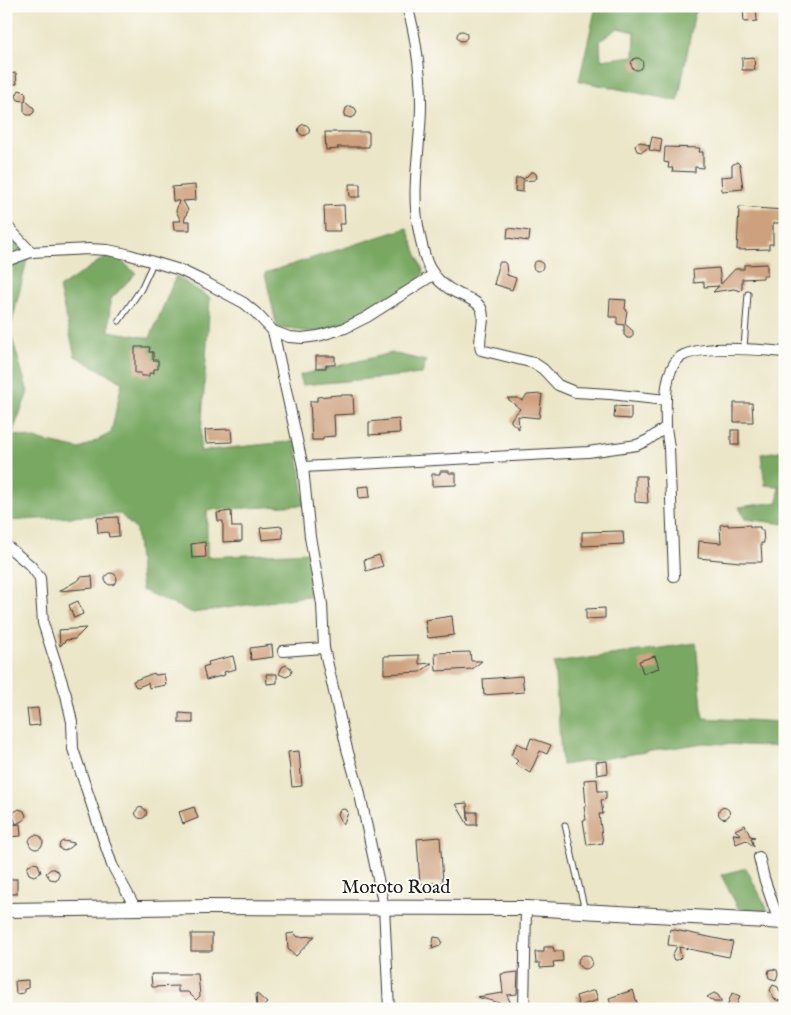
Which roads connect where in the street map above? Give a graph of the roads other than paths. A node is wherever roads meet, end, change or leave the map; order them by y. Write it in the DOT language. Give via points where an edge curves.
graph roads {
  1 [pos="406,6"];
  2 [pos="6,225"];
  3 [pos="31,252"];
  4 [pos="6,261"];
  5 [pos="154,263"];
  6 [pos="433,275"];
  7 [pos="748,294"];
  8 [pos="119,321"];
  9 [pos="272,331"];
  10 [pos="744,348"];
  11 [pos="785,352"];
  12 [pos="666,400"];
  13 [pos="666,427"];
  14 [pos="303,467"];
  15 [pos="6,545"];
  16 [pos="674,576"];
  17 [pos="324,648"];
  18 [pos="283,651"];
  19 [pos="565,825"];
  20 [pos="759,857"];
  21 [pos="384,906"];
  22 [pos="526,908"];
  23 [pos="136,909"];
  24 [pos="6,910"];
  25 [pos="585,911"];
  26 [pos="782,922"];
  27 [pos="390,1009"];
  28 [pos="524,1009"];
  1 -- 6 [label="street" via="414,36 421,103 415,187 418,224"];
  2 -- 3 [label="street"];
  3 -- 4 [label="street"];
  3 -- 5 [label="street" via="108,250"];
  5 -- 8 [label="lane"];
  5 -- 9 [label="street" via="180,270 223,291 256,312"];
  6 -- 9 [label="street" via="345,328 302,338"];
  6 -- 12 [label="street" via="482,310 481,350 534,363 558,386 575,392"];
  7 -- 10 [label="lane"];
  9 -- 14 [label="street"];
  10 -- 11 [label="street"];
  10 -- 12 [label="street" via="697,351 678,359 667,383"];
  12 -- 13 [label="street"];
  13 -- 14 [label="street" via="637,444 588,452"];
  13 -- 16 [label="street"];
  14 -- 17 [label="street" via="310,537 322,604"];
  15 -- 23 [label="street" via="40,578 43,623 68,702 73,749 112,865"];
  17 -- 18 [label="street"];
  17 -- 21 [label="street"];
  19 -- 25 [label="lane"];
  20 -- 26 [label="street"];
  21 -- 22 [label="main road, Moroto Road"];
  21 -- 23 [label="main road, Moroto Road"];
  21 -- 27 [label="street"];
  22 -- 25 [label="main road, Moroto Road"];
  22 -- 28 [label="street"];
  23 -- 24 [label="main road, Moroto Road"];
  25 -- 26 [label="main road, Moroto Road"];
}
